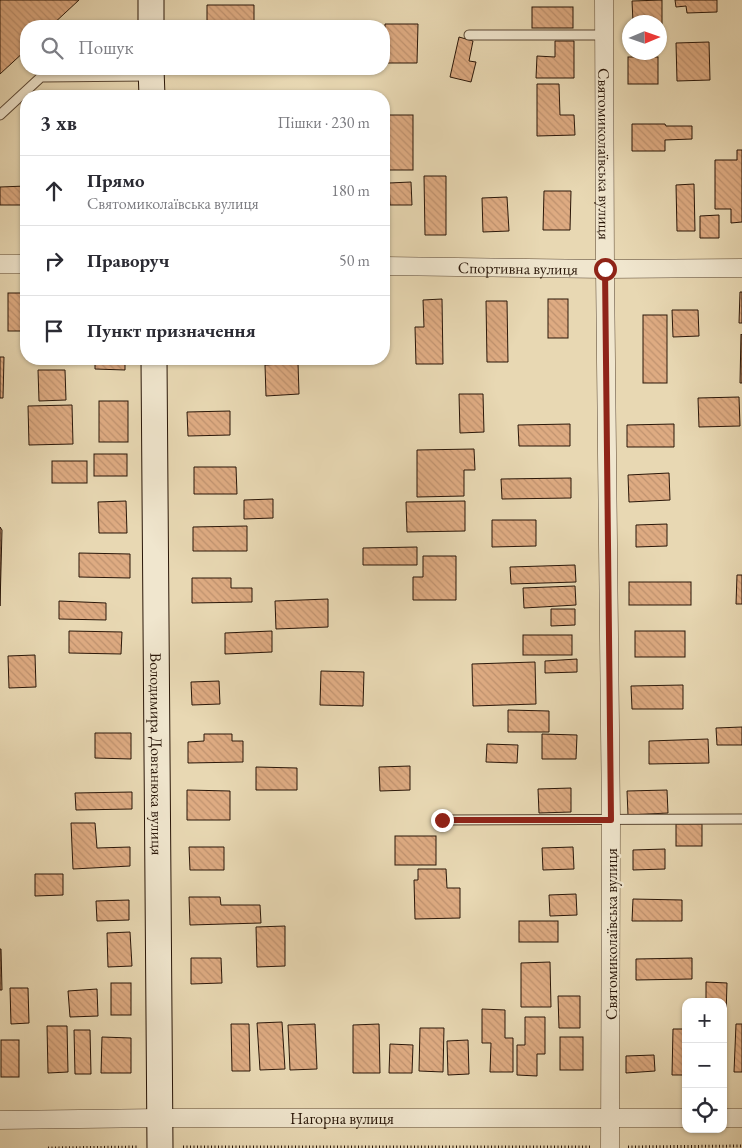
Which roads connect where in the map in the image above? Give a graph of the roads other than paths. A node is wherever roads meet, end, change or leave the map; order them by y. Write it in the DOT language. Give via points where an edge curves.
graph roads {
  1 [pos="151,0"];
  2 [pos="604,0"];
  3 [pos="151,20"];
  4 [pos="469,35"];
  5 [pos="604,35"];
  6 [pos="41,76"];
  7 [pos="152,80"];
  8 [pos="26,90"];
  9 [pos="20,96"];
  10 [pos="0,115"];
  11 [pos="0,264"];
  12 [pos="20,264"];
  13 [pos="390,266"];
  14 [pos="742,268"];
  15 [pos="605,269"];
  16 [pos="154,365"];
  17 [pos="442,820"];
  18 [pos="611,820"];
  19 [pos="742,820"];
  20 [pos="160,1118"];
  21 [pos="610,1118"];
  22 [pos="682,1118"];
  23 [pos="727,1118"];
  24 [pos="742,1118"];
  25 [pos="0,1120"];
  26 [pos="160,1147"];
  27 [pos="610,1147"];
  1 -- 3 [label="main road"];
  2 -- 5 [label="street, Святомиколаївська вулиця"];
  4 -- 5 [label="lane"];
  5 -- 15 [label="street, Святомиколаївська вулиця"];
  6 -- 7 [label="lane"];
  6 -- 8 [label="lane"];
  9 -- 10 [label="lane"];
  11 -- 12 [label="street"];
  13 -- 15 [label="street, Спортивна вулиця"];
  14 -- 15 [label="street, Спортивна вулиця"];
  15 -- 18 [label="street, Святомиколаївська вулиця"];
  16 -- 20 [label="main road, Володимира Довганюка вулиця"];
  17 -- 18 [label="lane"];
  18 -- 19 [label="lane"];
  18 -- 21 [label="street, Святомиколаївська вулиця"];
  20 -- 21 [label="street, Нагорна вулиця"];
  20 -- 25 [label="street, Нагорна вулиця"];
  20 -- 26 [label="main road, Володимира Довганюка вулиця"];
  21 -- 22 [label="street, Нагорна вулиця"];
  21 -- 27 [label="street, Святомиколаївська вулиця"];
  23 -- 24 [label="street"];
}
